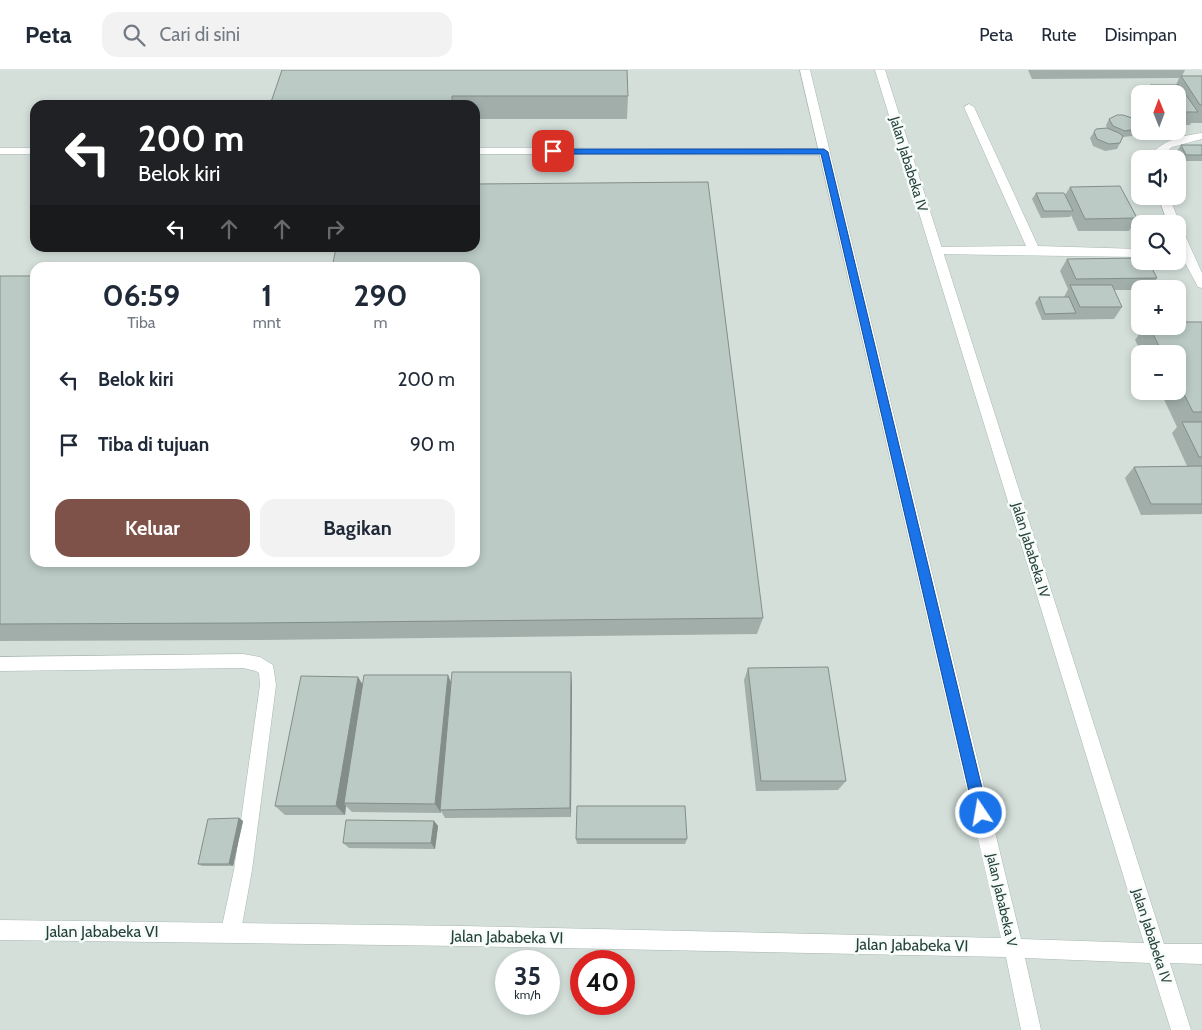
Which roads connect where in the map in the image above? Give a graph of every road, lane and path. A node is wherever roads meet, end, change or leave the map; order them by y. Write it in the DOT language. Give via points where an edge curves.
graph roads {
  1 [pos="805,70"];
  2 [pos="880,70"];
  3 [pos="969,107"];
  4 [pos="1202,136"];
  5 [pos="1160,150"];
  6 [pos="0,151"];
  7 [pos="30,151"];
  8 [pos="480,151"];
  9 [pos="824,152"];
  10 [pos="1034,250"];
  11 [pos="937,251"];
  12 [pos="1131,252"];
  13 [pos="1186,260"];
  14 [pos="1202,284"];
  15 [pos="0,664"];
  16 [pos="0,930"];
  17 [pos="231,931"];
  18 [pos="1013,947"];
  19 [pos="1158,954"];
  20 [pos="1202,954"];
  21 [pos="1031,1030"];
  22 [pos="1181,1030"];
  1 -- 9 [label="street, Jalan Jababeka V"];
  2 -- 11 [label="street, Jalan Jababeka IV"];
  3 -- 10 [label="street"];
  4 -- 5 [label="street" via="1169,143"];
  6 -- 7 [label="street"];
  8 -- 9 [label="street"];
  9 -- 18 [label="street, Jalan Jababeka V"];
  10 -- 11 [label="street"];
  10 -- 12 [label="street"];
  11 -- 19 [label="street, Jalan Jababeka IV"];
  13 -- 14 [label="street"];
  15 -- 17 [label="street" via="242,661 260,664 267,670 268,685 243,870"];
  16 -- 17 [label="street, Jalan Jababeka VI"];
  17 -- 18 [label="street, Jalan Jababeka VI"];
  18 -- 19 [label="street, Jalan Jababeka VI"];
  18 -- 21 [label="street, Jalan Jababeka V"];
  19 -- 20 [label="street, Jalan Jababeka VI"];
  19 -- 22 [label="street, Jalan Jababeka IV"];
}
